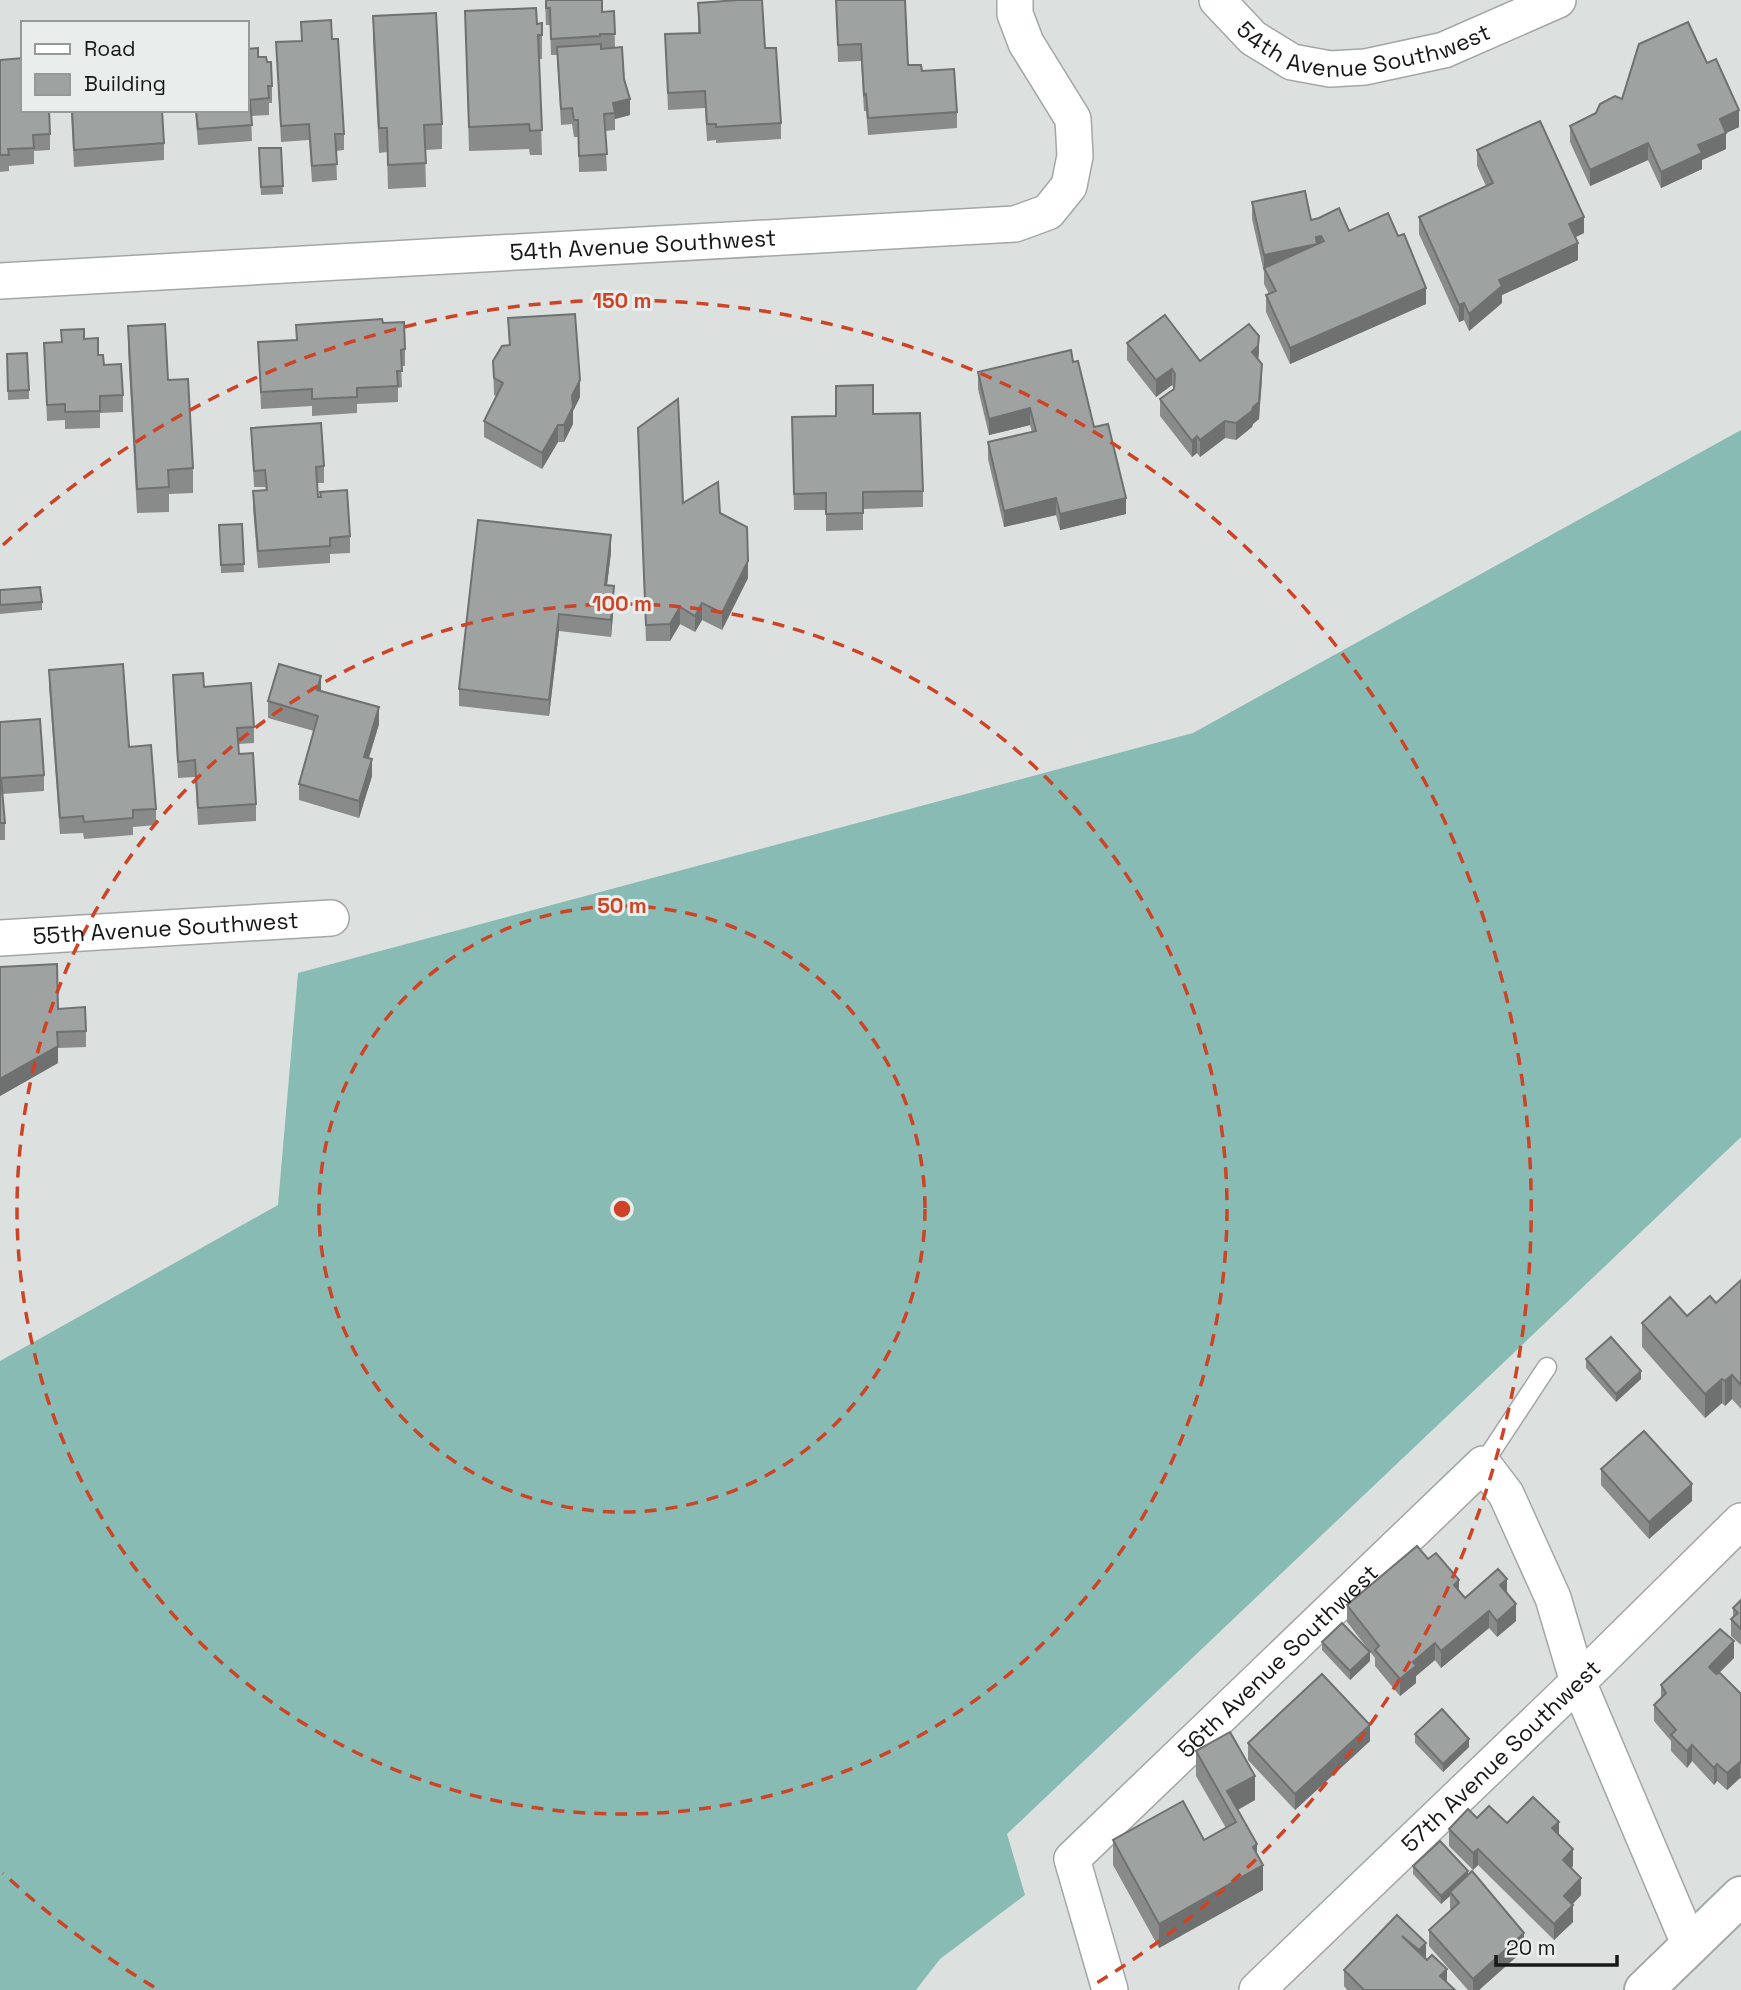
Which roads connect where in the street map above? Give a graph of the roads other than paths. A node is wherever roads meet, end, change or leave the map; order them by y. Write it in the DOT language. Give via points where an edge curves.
graph roads {
  1 [pos="1015,0"];
  2 [pos="1217,0"];
  3 [pos="1558,0"];
  4 [pos="0,281"];
  5 [pos="331,918"];
  6 [pos="0,938"];
  7 [pos="1547,1367"];
  8 [pos="1483,1464"];
  9 [pos="1741,1521"];
  10 [pos="1578,1682"];
  11 [pos="1741,1896"];
  12 [pos="1690,1946"];
  13 [pos="1110,1990"];
  14 [pos="1257,1990"];
  15 [pos="1644,1990"];
  1 -- 4 [label="street, 54th Avenue Southwest" via="1026,43 1073,119 1075,156 1069,186 1048,212 1015,224"];
  2 -- 3 [label="street, 54th Avenue Southwest" via="1262,44 1292,62 1330,69 1365,67 1444,50"];
  5 -- 6 [label="street, 55th Avenue Southwest"];
  7 -- 8 [label="lane"];
  8 -- 10 [label="street" via="1506,1494 1553,1598"];
  8 -- 13 [label="street, 56th Avenue Southwest" via="1072,1859"];
  9 -- 10 [label="street, 57th Avenue Southwest"];
  10 -- 12 [label="street"];
  10 -- 14 [label="street, 57th Avenue Southwest"];
  11 -- 12 [label="main road"];
  12 -- 15 [label="main road"];
}
